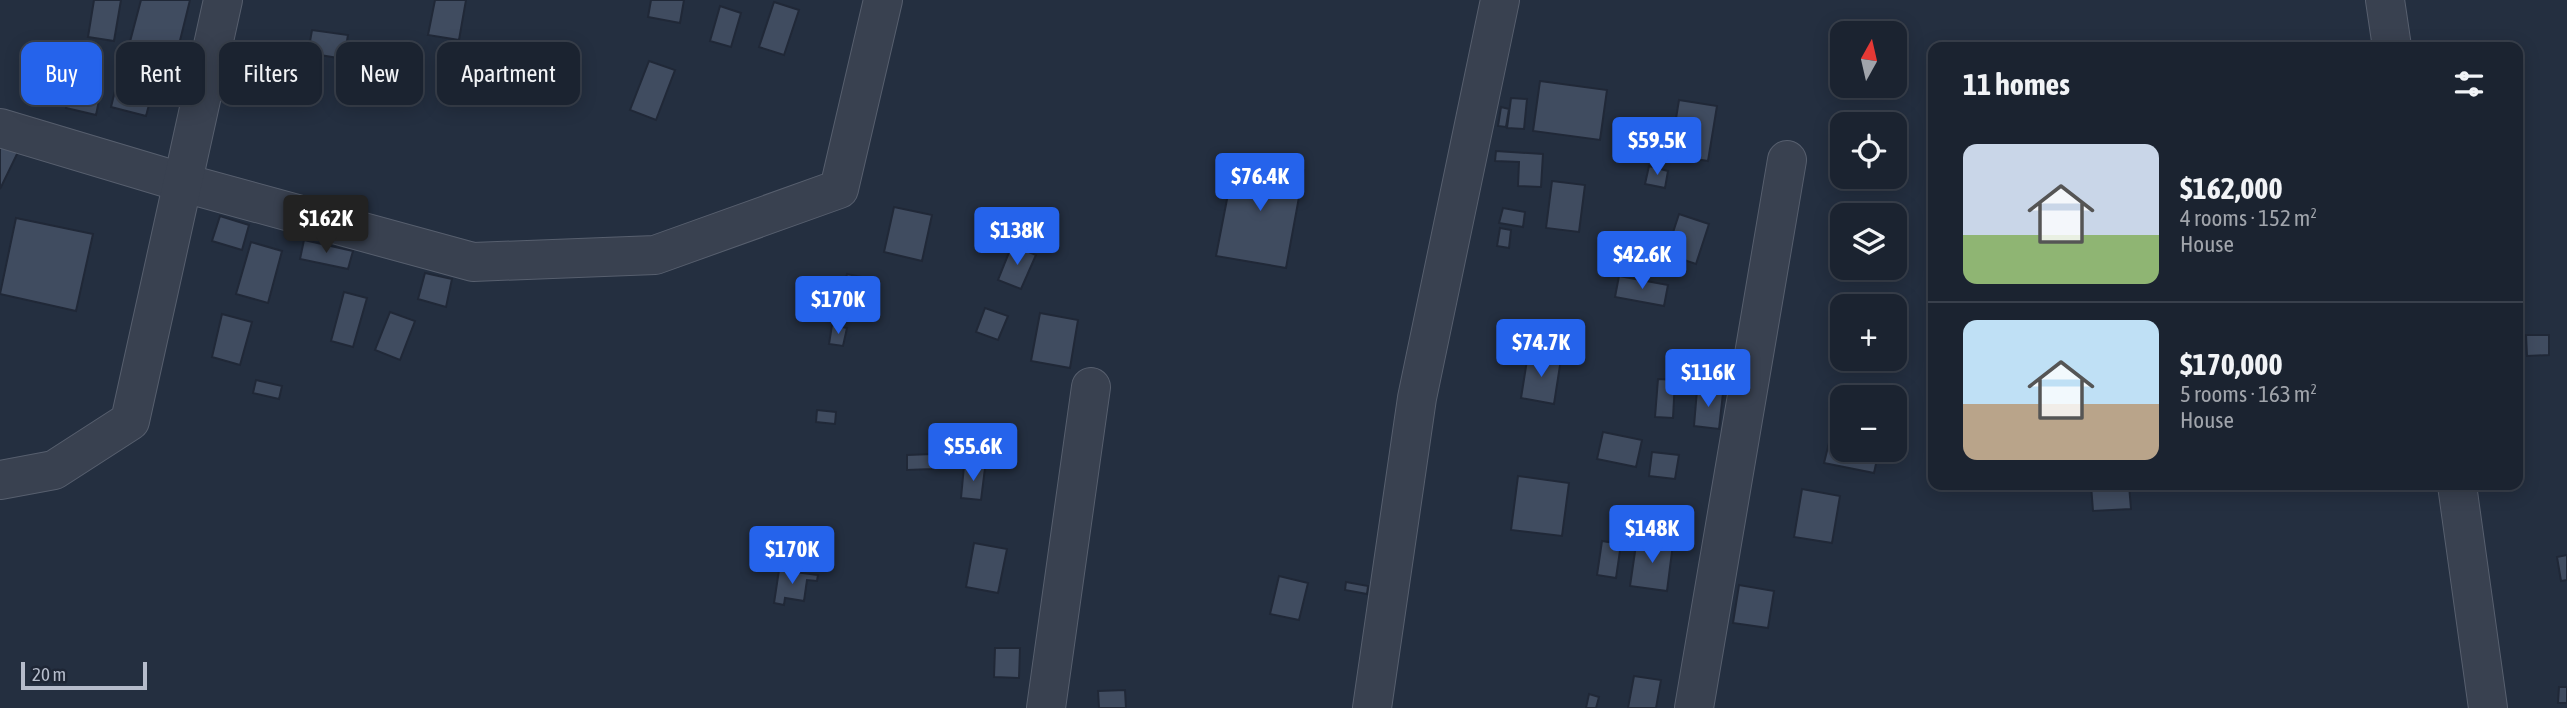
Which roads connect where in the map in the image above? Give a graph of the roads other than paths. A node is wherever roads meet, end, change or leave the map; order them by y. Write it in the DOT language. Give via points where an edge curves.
graph roads {
  1 [pos="223,0"];
  2 [pos="883,0"];
  3 [pos="1500,0"];
  4 [pos="2385,0"];
  5 [pos="2391,42"];
  6 [pos="0,128"];
  7 [pos="1787,160"];
  8 [pos="184,183"];
  9 [pos="1091,387"];
  10 [pos="0,480"];
  11 [pos="2458,490"];
  12 [pos="1046,708"];
  13 [pos="1372,708"];
  14 [pos="1694,708"];
  15 [pos="2488,708"];
  1 -- 8 [label="street"];
  2 -- 8 [label="street" via="839,189 655,255 472,262"];
  3 -- 13 [label="street" via="1417,398"];
  4 -- 5 [label="street"];
  6 -- 8 [label="street"];
  7 -- 14 [label="street"];
  8 -- 10 [label="street" via="130,421 54,470"];
  9 -- 12 [label="street"];
  11 -- 15 [label="street"];
}
